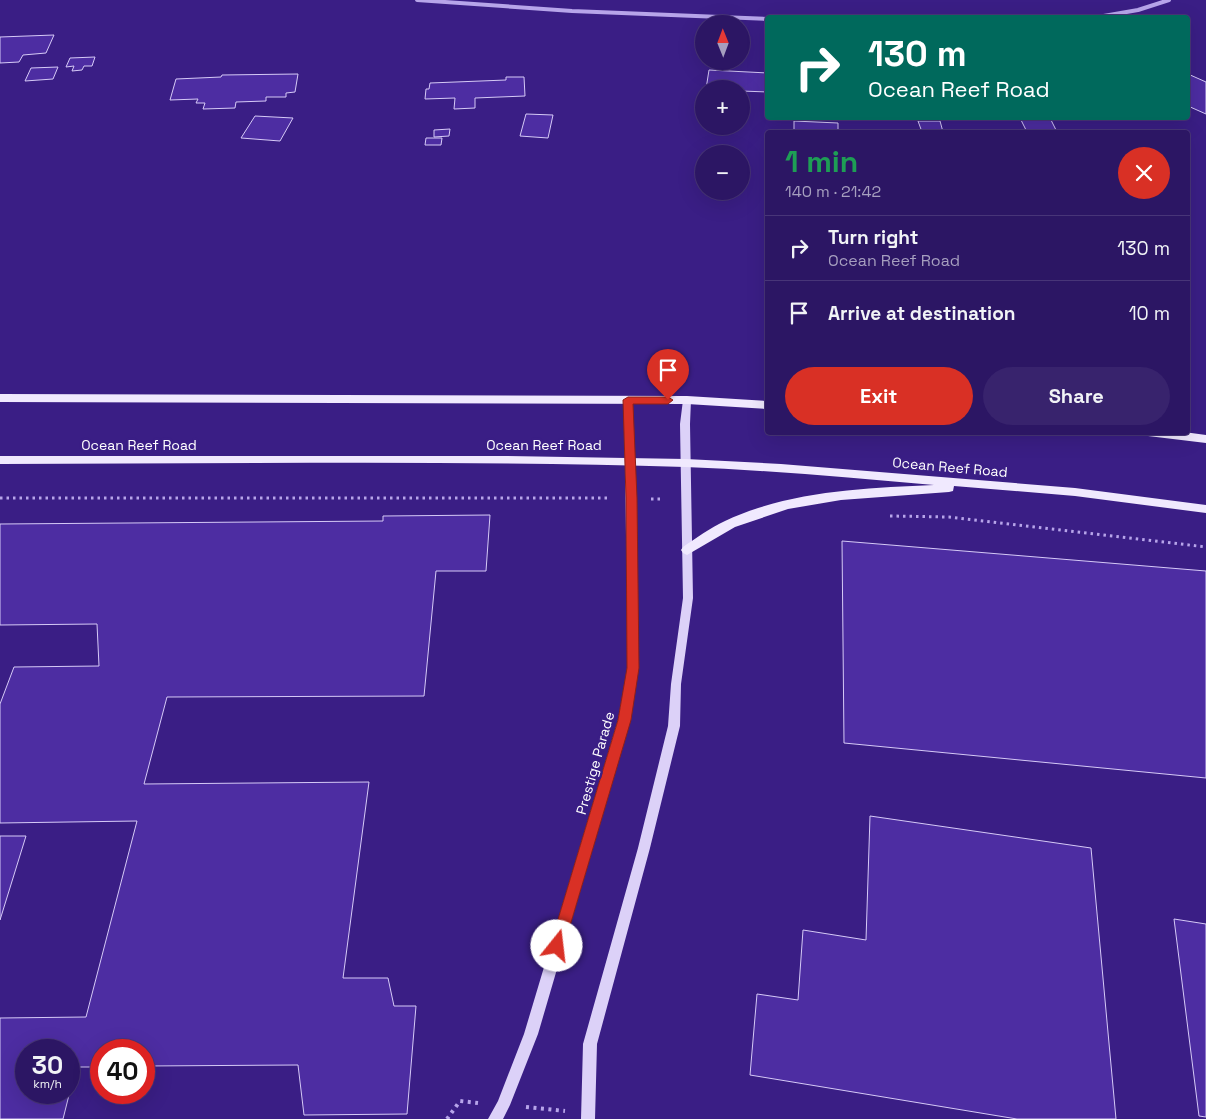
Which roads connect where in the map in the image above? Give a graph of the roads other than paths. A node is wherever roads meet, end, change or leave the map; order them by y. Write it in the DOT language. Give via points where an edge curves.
graph roads {
  1 [pos="417,0"];
  2 [pos="1169,0"];
  3 [pos="1109,15"];
  4 [pos="765,20"];
  5 [pos="0,398"];
  6 [pos="628,400"];
  7 [pos="687,400"];
  8 [pos="765,405"];
  9 [pos="1173,435"];
  10 [pos="1206,439"];
  11 [pos="0,460"];
  12 [pos="629,461"];
  13 [pos="686,463"];
  14 [pos="998,486"];
  15 [pos="1206,509"];
  16 [pos="687,550"];
  17 [pos="494,1119"];
  18 [pos="588,1119"];
  1 -- 4 [label="street"];
  2 -- 3 [label="street"];
  5 -- 6 [label="main road"];
  6 -- 7 [label="main road"];
  6 -- 12 [label="street, Prestige Parade"];
  7 -- 8 [label="main road"];
  7 -- 13 [label="street"];
  9 -- 10 [label="main road"];
  11 -- 12 [label="main road, Ocean Reef Road"];
  12 -- 13 [label="main road, Ocean Reef Road"];
  12 -- 17 [label="street, Prestige Parade" via="633,668 624,720 531,1034"];
  13 -- 14 [label="main road, Ocean Reef Road"];
  13 -- 16 [label="street"];
  14 -- 15 [label="main road, Ocean Reef Road"];
  14 -- 16 [label="main road" via="844,494 780,506 735,521"];
  16 -- 18 [label="street" via="688,598 676,684 674,726 590,1044"];
}
